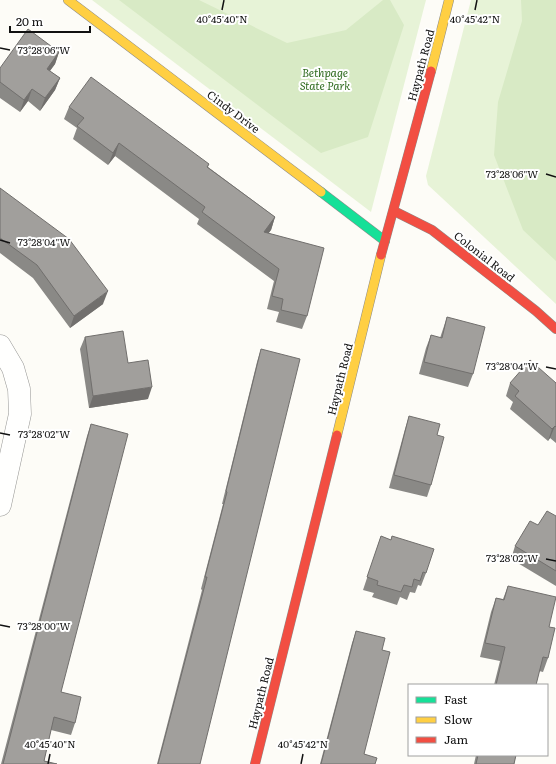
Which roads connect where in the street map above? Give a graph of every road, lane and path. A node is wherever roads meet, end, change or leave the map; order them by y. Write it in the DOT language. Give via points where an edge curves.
graph roads {
  1 [pos="68,0"];
  2 [pos="449,0"];
  3 [pos="394,211"];
  4 [pos="385,241"];
  5 [pos="556,329"];
  6 [pos="0,346"];
  7 [pos="0,505"];
  8 [pos="255,764"];
  1 -- 4 [label="street, Cindy Drive"];
  2 -- 3 [label="street, Haypath Road"];
  3 -- 4 [label="street, Haypath Road"];
  3 -- 5 [label="street, Colonial Road" via="432,230"];
  4 -- 8 [label="street, Haypath Road"];
  6 -- 7 [label="street" via="15,375 19,389 20,414"];
}
